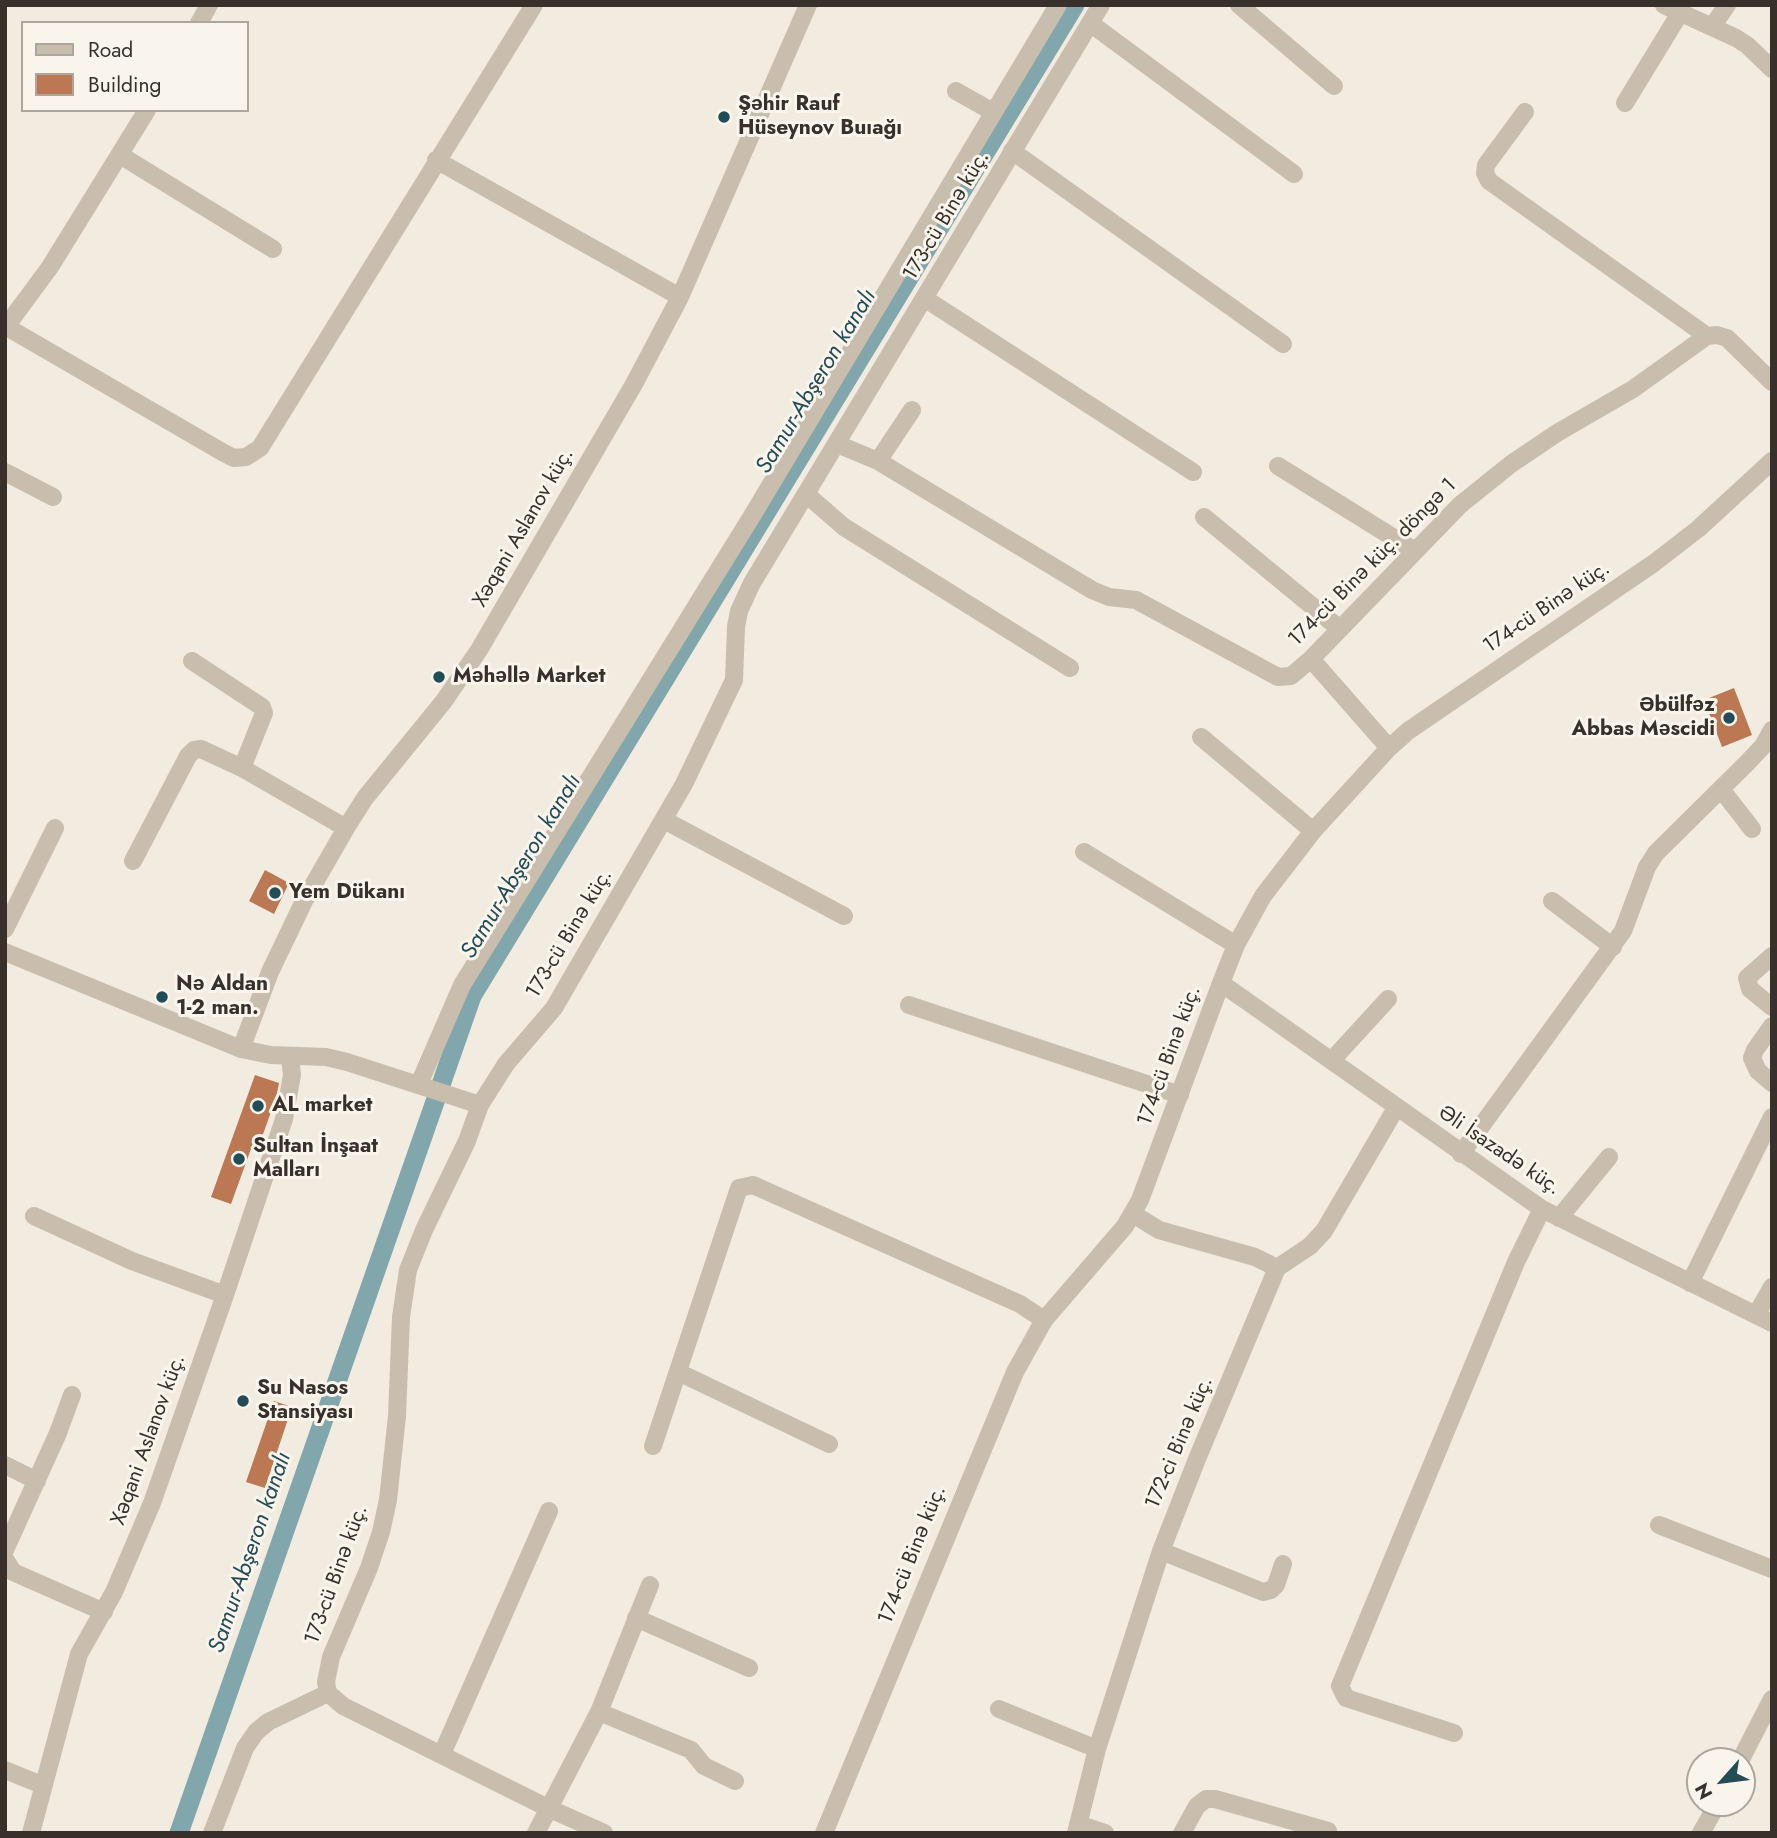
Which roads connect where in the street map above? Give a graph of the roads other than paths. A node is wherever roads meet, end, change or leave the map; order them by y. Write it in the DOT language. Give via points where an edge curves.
graph roads {
  1 [pos="209,5"];
  2 [pos="534,5"];
  3 [pos="808,5"];
  4 [pos="1058,5"];
  5 [pos="1101,5"];
  6 [pos="1239,5"];
  7 [pos="1727,5"];
  8 [pos="1672,9"];
  9 [pos="200,21"];
  10 [pos="1090,23"];
  11 [pos="1712,27"];
  12 [pos="1772,69"];
  13 [pos="1334,86"];
  14 [pos="957,91"];
  15 [pos="1625,103"];
  16 [pos="146,112"];
  17 [pos="1525,112"];
  18 [pos="993,113"];
  19 [pos="1012,151"];
  20 [pos="120,155"];
  21 [pos="436,160"];
  22 [pos="1294,174"];
  23 [pos="273,249"];
  24 [pos="680,297"];
  25 [pos="925,298"];
  26 [pos="6,327"];
  27 [pos="1707,335"];
  28 [pos="1283,344"];
  29 [pos="1772,382"];
  30 [pos="912,410"];
  31 [pos="837,444"];
  32 [pos="878,461"];
  33 [pos="1772,461"];
  34 [pos="1278,466"];
  35 [pos="5,472"];
  36 [pos="1193,472"];
  37 [pos="806,494"];
  38 [pos="53,497"];
  39 [pos="1204,517"];
  40 [pos="1415,551"];
  41 [pos="1340,629"];
  42 [pos="1311,659"];
  43 [pos="192,661"];
  44 [pos="1070,668"];
  45 [pos="1772,730"];
  46 [pos="1201,737"];
  47 [pos="1388,748"];
  48 [pos="242,768"];
  49 [pos="1721,789"];
  50 [pos="664,820"];
  51 [pos="55,828"];
  52 [pos="346,828"];
  53 [pos="1752,829"];
  54 [pos="1313,831"];
  55 [pos="1084,852"];
  56 [pos="133,861"];
  57 [pos="1552,901"];
  58 [pos="844,916"];
  59 [pos="5,929"];
  60 [pos="1236,945"];
  61 [pos="1613,947"];
  62 [pos="5,952"];
  63 [pos="1772,956"];
  64 [pos="1221,983"];
  65 [pos="1388,999"];
  66 [pos="909,1005"];
  67 [pos="1772,1007"];
  68 [pos="1772,1026"];
  69 [pos="241,1049"];
  70 [pos="290,1057"];
  71 [pos="1332,1060"];
  72 [pos="1772,1083"];
  73 [pos="419,1084"];
  74 [pos="1180,1096"];
  75 [pos="480,1105"];
  76 [pos="1396,1108"];
  77 [pos="1772,1116"];
  78 [pos="1461,1154"];
  79 [pos="1609,1157"];
  80 [pos="1542,1209"];
  81 [pos="1133,1214"];
  82 [pos="34,1216"];
  83 [pos="1559,1218"];
  84 [pos="1278,1268"];
  85 [pos="1690,1283"];
  86 [pos="1772,1287"];
  87 [pos="225,1295"];
  88 [pos="1764,1319"];
  89 [pos="1044,1320"];
  90 [pos="678,1373"];
  91 [pos="72,1395"];
  92 [pos="829,1444"];
  93 [pos="653,1446"];
  94 [pos="5,1465"];
  95 [pos="37,1482"];
  96 [pos="549,1511"];
  97 [pos="1659,1525"];
  98 [pos="5,1550"];
  99 [pos="1161,1551"];
  100 [pos="5,1559"];
  101 [pos="1283,1564"];
  102 [pos="1772,1569"];
  103 [pos="650,1585"];
  104 [pos="104,1612"];
  105 [pos="636,1618"];
  106 [pos="749,1668"];
  107 [pos="328,1693"];
  108 [pos="1772,1699"];
  109 [pos="999,1710"];
  110 [pos="599,1712"];
  111 [pos="1454,1733"];
  112 [pos="1747,1747"];
  113 [pos="1097,1749"];
  114 [pos="442,1754"];
  115 [pos="5,1770"];
  116 [pos="735,1782"];
  117 [pos="42,1785"];
  118 [pos="548,1808"];
  119 [pos="1710,1817"];
  120 [pos="1077,1829"];
  121 [pos="1328,1831"];
  122 [pos="31,1833"];
  123 [pos="212,1833"];
  124 [pos="536,1833"];
  125 [pos="604,1833"];
  126 [pos="824,1833"];
  127 [pos="1105,1833"];
  128 [pos="1182,1833"];
  129 [pos="1701,1833"];
  1 -- 9 [label="street"];
  2 -- 21 [label="street"];
  3 -- 24 [label="street, Xəqani Aslanov küç."];
  4 -- 18 [label="street"];
  5 -- 10 [label="street, 173-cü Binə küç."];
  6 -- 13 [label="street"];
  7 -- 11 [label="street"];
  8 -- 11 [label="street"];
  8 -- 15 [label="street"];
  10 -- 19 [label="street, 173-cü Binə küç."];
  10 -- 22 [label="street"];
  11 -- 12 [label="street" via="1747,45"];
  14 -- 18 [label="street"];
  16 -- 20 [label="street"];
  17 -- 27 [label="street" via="1486,165 1489,181"];
  18 -- 73 [label="street" via="462,985"];
  19 -- 25 [label="street, 173-cü Binə küç."];
  19 -- 28 [label="street"];
  20 -- 23 [label="street"];
  20 -- 26 [label="street" via="50,267"];
  21 -- 24 [label="street"];
  21 -- 26 [label="street" via="260,448 246,457 223,453"];
  24 -- 52 [label="street, Xəqani Aslanov küç." via="479,650"];
  25 -- 31 [label="street, 173-cü Binə küç."];
  25 -- 36 [label="street"];
  27 -- 29 [label="street" via="1727,338"];
  27 -- 40 [label="street, 174-cü Binə küç. döngə 1" via="1633,389 1536,446 1460,505"];
  30 -- 32 [label="street"];
  31 -- 32 [label="street, 174-cü Binə küç. döngə 1"];
  31 -- 37 [label="street, 173-cü Binə küç."];
  32 -- 42 [label="street, 174-cü Binə küç. döngə 1" via="1092,590 1136,600 1278,677 1291,676"];
  33 -- 47 [label="street, 174-cü Binə küç." via="1677,546"];
  34 -- 40 [label="street"];
  35 -- 38 [label="street"];
  37 -- 44 [label="street" via="844,527"];
  37 -- 50 [label="street, 173-cü Binə küç." via="738,611 734,680"];
  39 -- 41 [label="street"];
  40 -- 41 [label="street, 174-cü Binə küç. döngə 1"];
  41 -- 42 [label="street, 174-cü Binə küç. döngə 1"];
  42 -- 47 [label="street"];
  43 -- 48 [label="street" via="262,707 264,713"];
  45 -- 49 [label="street" via="1763,746"];
  46 -- 54 [label="street"];
  47 -- 54 [label="street, 174-cü Binə küç."];
  48 -- 52 [label="street"];
  48 -- 56 [label="street" via="194,750"];
  49 -- 53 [label="street"];
  49 -- 61 [label="street" via="1656,853"];
  50 -- 58 [label="street"];
  50 -- 75 [label="street, 173-cü Binə küç." via="554,1008 506,1064"];
  51 -- 59 [label="street"];
  52 -- 69 [label="street, Xəqani Aslanov küç." via="270,972"];
  54 -- 60 [label="street, 174-cü Binə küç." via="1263,896"];
  55 -- 60 [label="street"];
  57 -- 61 [label="street"];
  60 -- 64 [label="street, 174-cü Binə küç."];
  61 -- 78 [label="street"];
  62 -- 69 [label="street"];
  63 -- 67 [label="street" via="1747,978 1750,989"];
  64 -- 71 [label="street, Əli İsazadə küç."];
  64 -- 74 [label="street, 174-cü Binə küç."];
  65 -- 71 [label="street"];
  66 -- 74 [label="street"];
  68 -- 72 [label="street" via="1752,1058"];
  69 -- 70 [label="street"];
  70 -- 73 [label="street" via="326,1057"];
  70 -- 87 [label="street, Xəqani Aslanov küç." via="292,1075 284,1119"];
  71 -- 76 [label="street, Əli İsazadə küç."];
  73 -- 75 [label="street"];
  74 -- 81 [label="street, 174-cü Binə küç."];
  75 -- 107 [label="street, 173-cü Binə küç." via="408,1270 388,1500 369,1568 331,1657"];
  76 -- 78 [label="street, Əli İsazadə küç."];
  76 -- 84 [label="street" via="1324,1231"];
  77 -- 85 [label="street"];
  78 -- 80 [label="street, Əli İsazadə küç."];
  79 -- 83 [label="street"];
  80 -- 83 [label="street, Əli İsazadə küç."];
  80 -- 111 [label="street" via="1340,1686 1346,1698"];
  81 -- 84 [label="street" via="1159,1230"];
  81 -- 89 [label="street, 174-cü Binə küç."];
  82 -- 87 [label="street" via="132,1261"];
  83 -- 85 [label="street, Əli İsazadə küç."];
  84 -- 99 [label="street, 172-ci Binə küç."];
  85 -- 88 [label="street, Əli İsazadə küç."];
  86 -- 88 [label="street"];
  87 -- 104 [label="street, Xəqani Aslanov küç." via="152,1503"];
  89 -- 90 [label="street" via="1020,1304 752,1185 739,1188"];
  89 -- 126 [label="street, 174-cü Binə küç." via="982,1447"];
  90 -- 92 [label="street"];
  90 -- 93 [label="street"];
  91 -- 95 [label="street"];
  94 -- 95 [label="street"];
  95 -- 98 [label="street"];
  96 -- 114 [label="street"];
  97 -- 102 [label="street"];
  99 -- 101 [label="street" via="1263,1592 1276,1585"];
  99 -- 113 [label="street, 172-ci Binə küç."];
  100 -- 104 [label="street" via="13,1572"];
  103 -- 105 [label="street"];
  104 -- 117 [label="street, Xəqani Aslanov küç." via="79,1654"];
  105 -- 106 [label="street"];
  105 -- 110 [label="street"];
  107 -- 114 [label="street" via="343,1706"];
  107 -- 123 [label="street" via="256,1732 245,1748"];
  108 -- 112 [label="street"];
  109 -- 113 [label="street"];
  110 -- 116 [label="street" via="691,1750 704,1766"];
  110 -- 118 [label="street"];
  113 -- 120 [label="street, 172-ci Binə küç."];
  114 -- 118 [label="street"];
  115 -- 117 [label="street"];
  117 -- 122 [label="street, Xəqani Aslanov küç."];
  118 -- 124 [label="street"];
  118 -- 125 [label="street"];
  119 -- 129 [label="street"];
  120 -- 127 [label="street"];
  121 -- 128 [label="street" via="1206,1799"];
}
